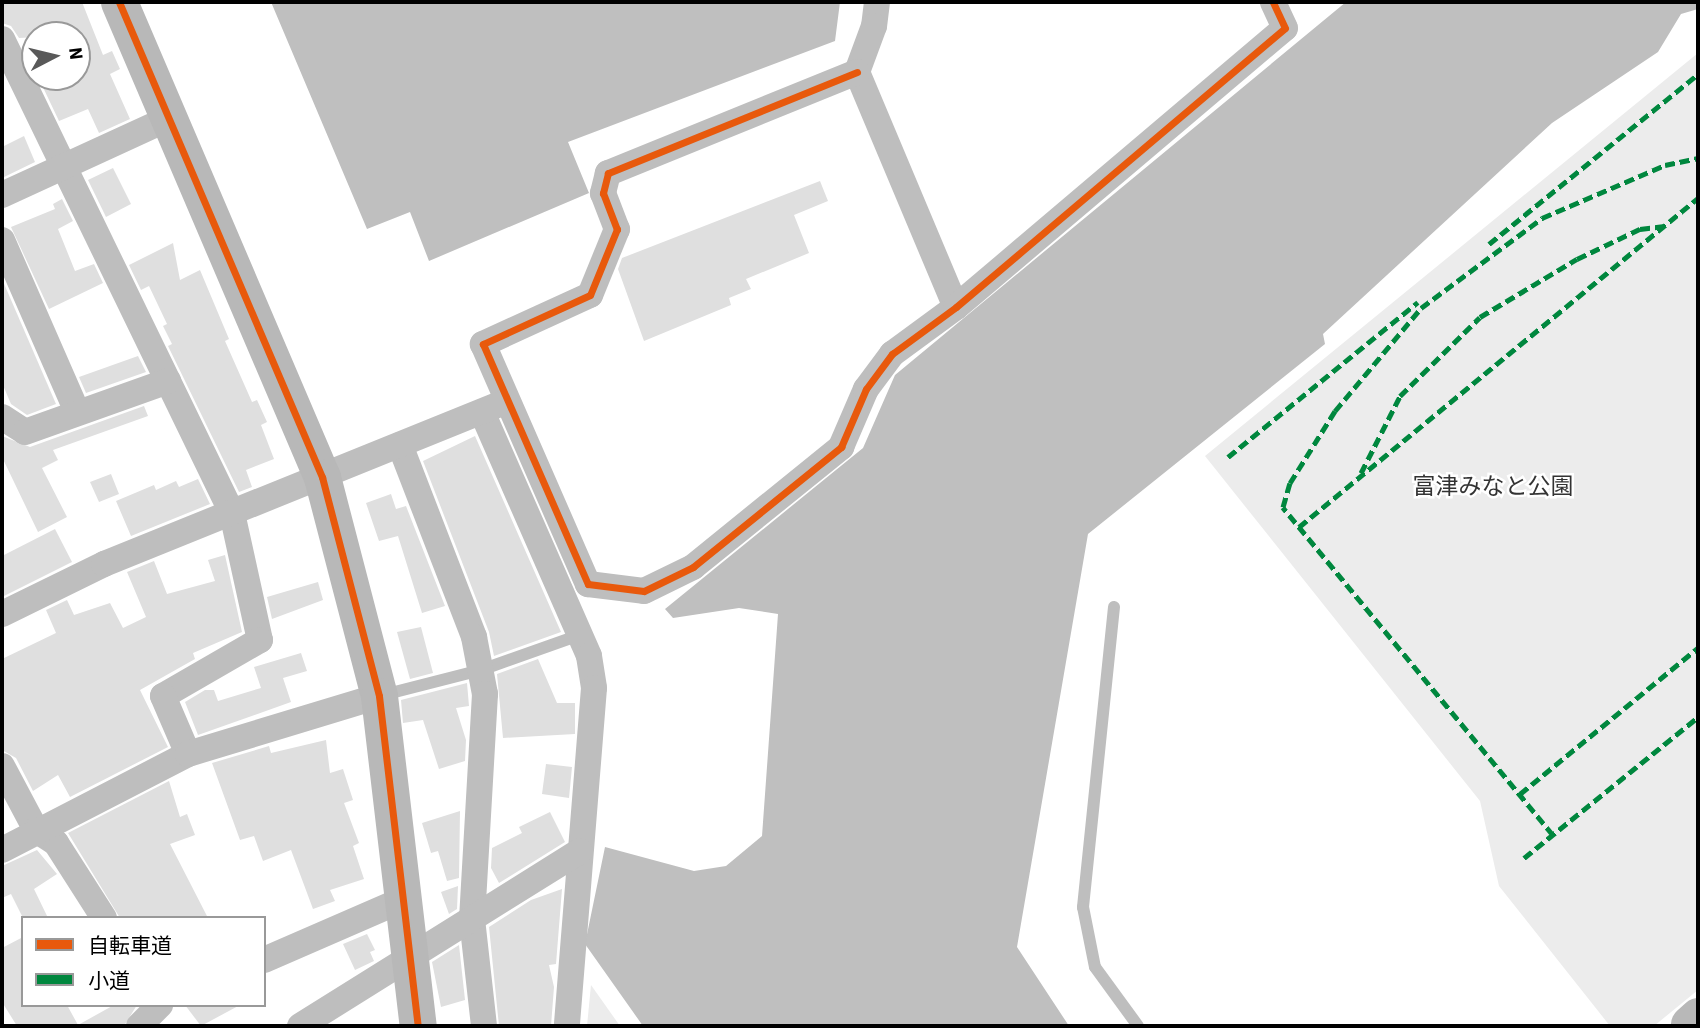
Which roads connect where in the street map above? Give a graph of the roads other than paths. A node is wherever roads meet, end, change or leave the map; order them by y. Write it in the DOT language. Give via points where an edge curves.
graph roads {
  1 [pos="118,2"];
  2 [pos="877,2"];
  3 [pos="1273,2"];
  4 [pos="2,40"];
  5 [pos="857,72"];
  6 [pos="167,119"];
  7 [pos="64,167"];
  8 [pos="2,195"];
  9 [pos="2,240"];
  10 [pos="956,307"];
  11 [pos="168,381"];
  12 [pos="506,402"];
  13 [pos="78,412"];
  14 [pos="482,412"];
  15 [pos="2,417"];
  16 [pos="400,445"];
  17 [pos="322,477"];
  18 [pos="232,513"];
  19 [pos="1114,607"];
  20 [pos="2,614"];
  21 [pos="580,635"];
  22 [pos="481,670"];
  23 [pos="379,696"];
  24 [pos="188,754"];
  25 [pos="2,766"];
  26 [pos="36,830"];
  27 [pos="2,850"];
  28 [pos="580,851"];
  29 [pos="404,899"];
  30 [pos="103,916"];
  31 [pos="472,919"];
  32 [pos="266,959"];
  33 [pos="411,960"];
  34 [pos="162,1007"];
  35 [pos="139,1026"];
  36 [pos="300,1026"];
  37 [pos="418,1026"];
  38 [pos="484,1026"];
  39 [pos="567,1026"];
  40 [pos="1138,1026"];
  1 -- 6 [label="street"];
  2 -- 5 [label="street" via="874,26"];
  3 -- 10 [label="street" via="1285,28"];
  4 -- 7 [label="street"];
  5 -- 10 [label="street"];
  5 -- 12 [label="street" via="607,173 603,193 617,229 590,295 483,344"];
  6 -- 7 [label="street"];
  6 -- 17 [label="street"];
  7 -- 8 [label="street"];
  7 -- 11 [label="street"];
  9 -- 13 [label="street"];
  10 -- 12 [label="street" via="892,354 866,390 841,447 693,567 644,591 588,584"];
  11 -- 13 [label="street"];
  11 -- 18 [label="street"];
  12 -- 14 [label="street"];
  13 -- 15 [label="street" via="25,432"];
  14 -- 16 [label="street"];
  14 -- 21 [label="street"];
  16 -- 17 [label="street"];
  16 -- 22 [label="street" via="474,637"];
  17 -- 18 [label="street"];
  17 -- 23 [label="street"];
  18 -- 20 [label="street" via="104,564"];
  18 -- 24 [label="street" via="260,640 163,696"];
  19 -- 40 [label="lane" via="1083,907 1095,967"];
  21 -- 22 [label="lane"];
  21 -- 28 [label="street" via="594,688"];
  22 -- 23 [label="lane"];
  22 -- 31 [label="street" via="485,694"];
  23 -- 24 [label="street"];
  23 -- 29 [label="street"];
  24 -- 26 [label="street"];
  25 -- 26 [label="street"];
  26 -- 27 [label="street"];
  26 -- 30 [label="street" via="55,843"];
  28 -- 31 [label="street"];
  28 -- 39 [label="street"];
  29 -- 32 [label="street"];
  29 -- 33 [label="street"];
  31 -- 33 [label="street"];
  31 -- 38 [label="street"];
  33 -- 36 [label="street"];
  33 -- 37 [label="street"];
  34 -- 35 [label="street"];
}
